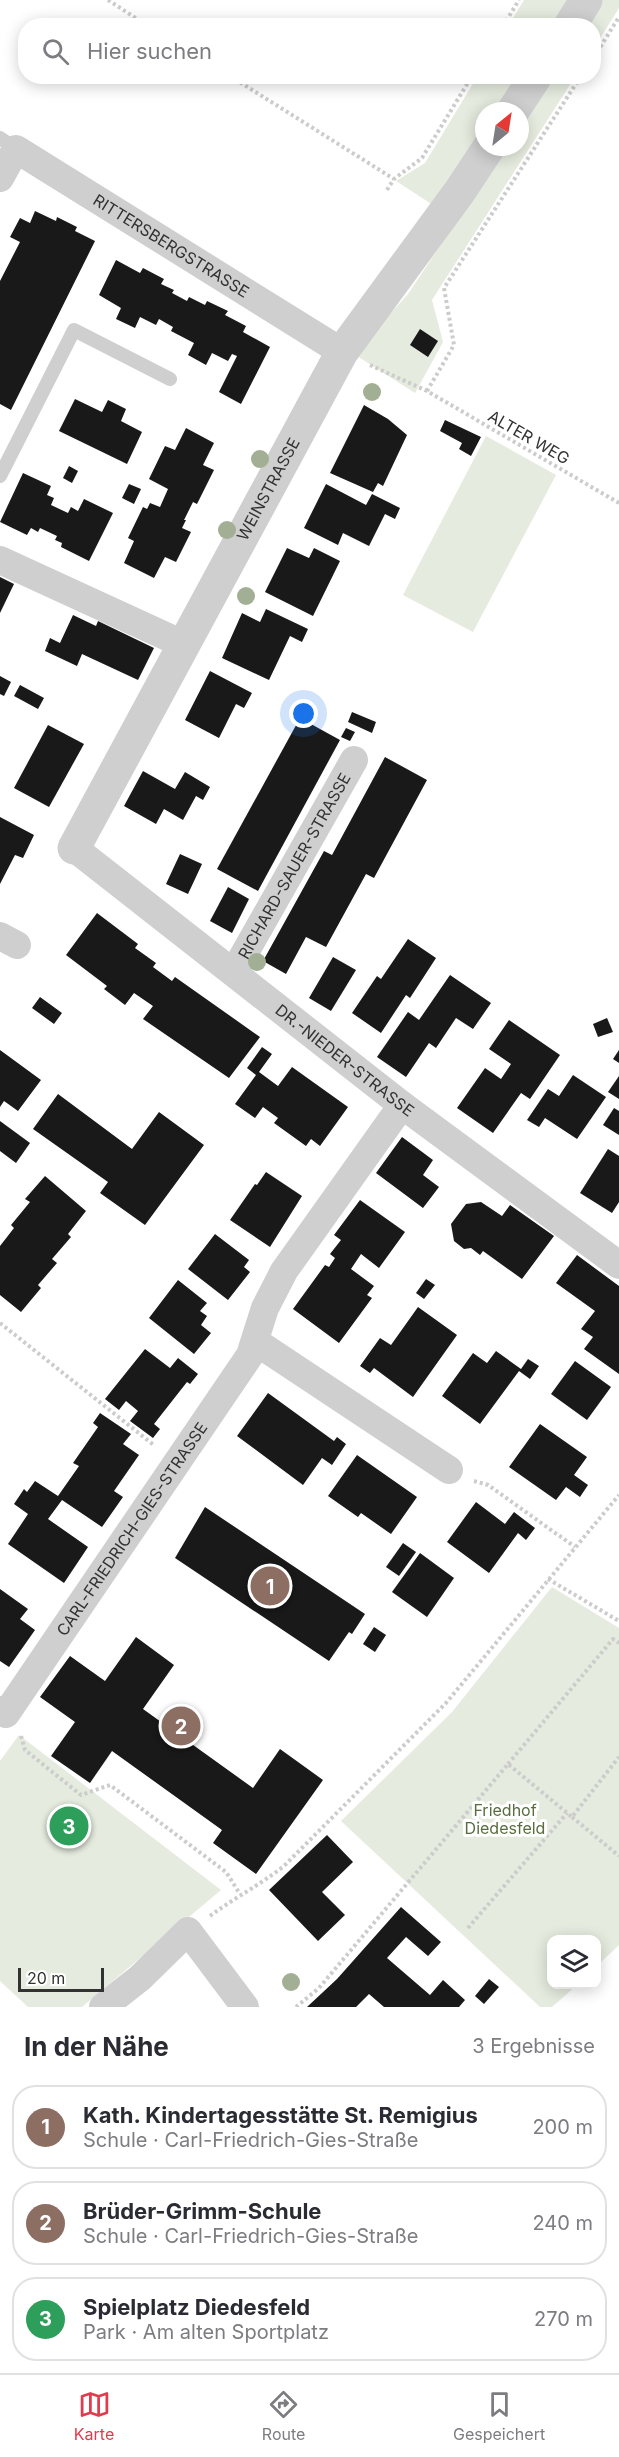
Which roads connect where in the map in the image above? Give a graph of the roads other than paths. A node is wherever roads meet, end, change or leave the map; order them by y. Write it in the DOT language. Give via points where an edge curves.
graph roads {
  1 [pos="586,0"];
  2 [pos="575,18"];
  3 [pos="531,84"];
  4 [pos="519,102"];
  5 [pos="8,144"];
  6 [pos="483,156"];
  7 [pos="0,178"];
  8 [pos="342,352"];
  9 [pos="170,379"];
  10 [pos="0,476"];
  11 [pos="0,560"];
  12 [pos="185,645"];
  13 [pos="354,760"];
  14 [pos="74,848"];
  15 [pos="234,972"];
  16 [pos="402,1106"];
  17 [pos="619,1265"];
  18 [pos="256,1342"];
  19 [pos="449,1470"];
  20 [pos="3,1712"];
  21 [pos="103,2007"];
  22 [pos="245,2007"];
  1 -- 2 [label="street"];
  3 -- 4 [label="street"];
  5 -- 7 [label="street"];
  5 -- 8 [label="street, RITTERSBERGSTRASSE"];
  6 -- 8 [label="street, WEINSTRASSE"];
  8 -- 12 [label="street, WEINSTRASSE"];
  9 -- 10 [label="lane" via="74,330"];
  11 -- 12 [label="street"];
  12 -- 14 [label="street, WEINSTRASSE"];
  13 -- 15 [label="street, RICHARD-SAUER-STRASSE"];
  14 -- 15 [label="street, DR.-NIEDER-STRASSE"];
  15 -- 16 [label="street, DR.-NIEDER-STRASSE"];
  16 -- 17 [label="street, DR.-NIEDER-STRASSE"];
  16 -- 18 [label="street, CARL-FRIEDRICH-GIES-STRASSE" via="284,1271 265,1308"];
  18 -- 19 [label="street"];
  18 -- 20 [label="street, CARL-FRIEDRICH-GIES-STRASSE" via="177,1463"];
  21 -- 22 [label="street" via="140,1978 188,1931"];
}
